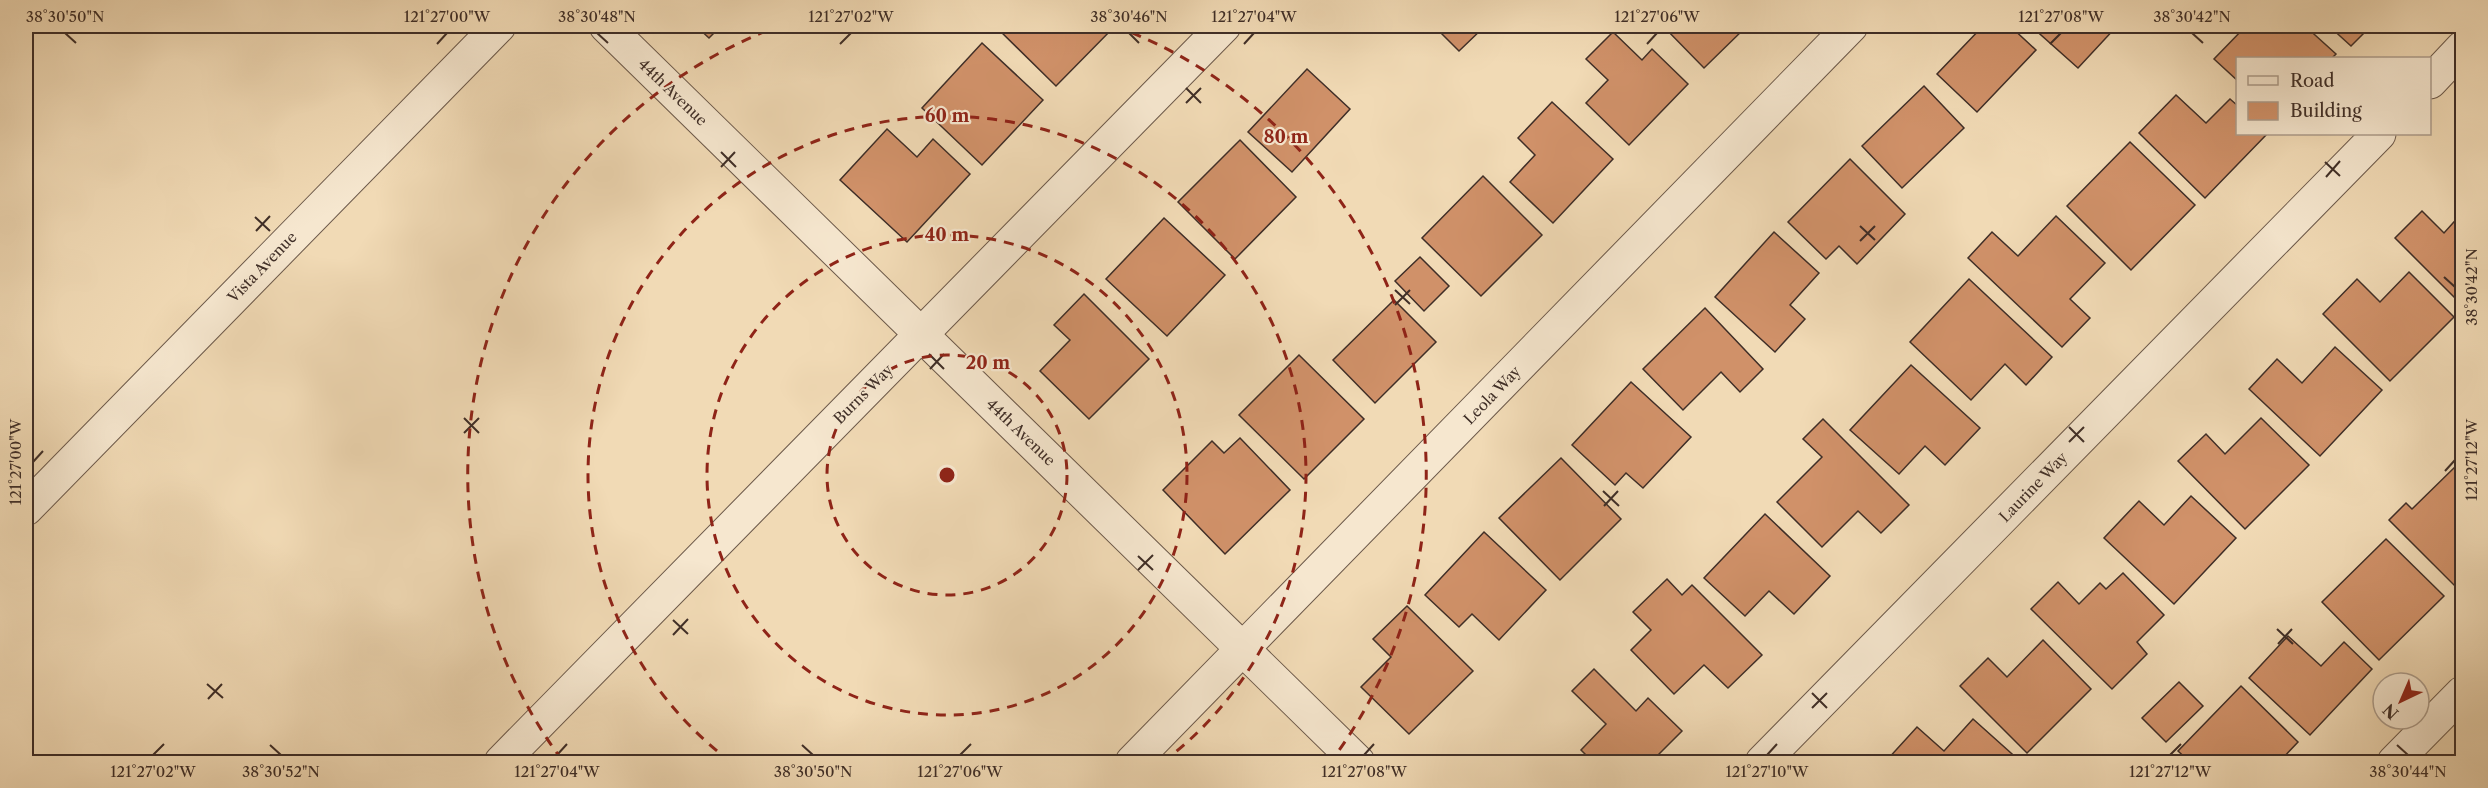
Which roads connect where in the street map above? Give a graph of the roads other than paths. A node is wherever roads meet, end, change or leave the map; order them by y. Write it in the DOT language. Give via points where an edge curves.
graph roads {
  1 [pos="499,26"];
  2 [pos="606,26"];
  3 [pos="1224,26"];
  4 [pos="1851,26"];
  5 [pos="2463,48"];
  6 [pos="2431,81"];
  7 [pos="2378,135"];
  8 [pos="921,335"];
  9 [pos="26,509"];
  10 [pos="1244,650"];
  11 [pos="2463,693"];
  12 [pos="501,762"];
  13 [pos="1132,762"];
  14 [pos="1358,762"];
  15 [pos="1762,762"];
  16 [pos="2394,762"];
  1 -- 9 [label="street, Vista Avenue"];
  2 -- 8 [label="street, 44th Avenue"];
  3 -- 8 [label="street, Burns Way"];
  4 -- 10 [label="street, Leola Way"];
  5 -- 6 [label="street"];
  7 -- 15 [label="street, Laurine Way"];
  8 -- 10 [label="street, 44th Avenue"];
  8 -- 12 [label="street, Burns Way"];
  10 -- 13 [label="street, Leola Way"];
  10 -- 14 [label="street, 44th Avenue"];
  11 -- 16 [label="street"];
}
